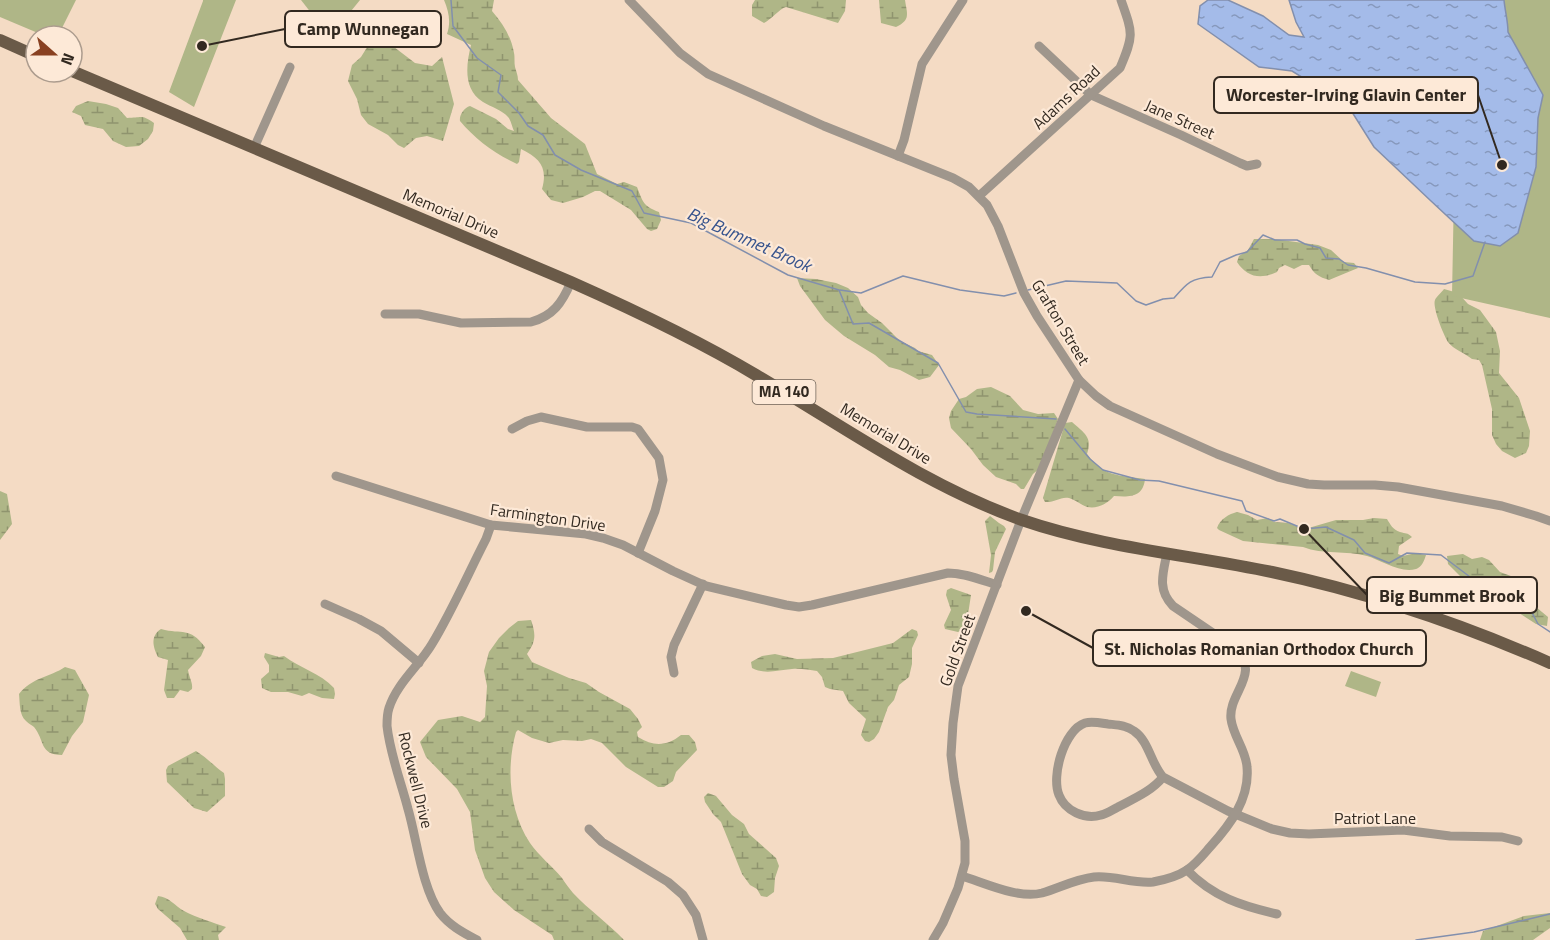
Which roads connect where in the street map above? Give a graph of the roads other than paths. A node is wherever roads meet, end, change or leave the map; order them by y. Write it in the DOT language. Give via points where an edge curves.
graph roads {
  1 [pos="629,0"];
  2 [pos="963,0"];
  3 [pos="1121,0"];
  4 [pos="0,40"];
  5 [pos="1039,46"];
  6 [pos="24,51"];
  7 [pos="290,67"];
  8 [pos="84,76"];
  9 [pos="1091,95"];
  10 [pos="254,148"];
  11 [pos="898,156"];
  12 [pos="1257,164"];
  13 [pos="979,196"];
  14 [pos="570,282"];
  15 [pos="385,314"];
  16 [pos="1079,380"];
  17 [pos="512,429"];
  18 [pos="336,476"];
  19 [pos="1021,520"];
  20 [pos="1550,521"];
  21 [pos="491,525"];
  22 [pos="638,553"];
  23 [pos="1167,553"];
  24 [pos="703,584"];
  25 [pos="997,585"];
  26 [pos="325,604"];
  27 [pos="1304,650"];
  28 [pos="1244,662"];
  29 [pos="419,663"];
  30 [pos="1550,663"];
  31 [pos="674,673"];
  32 [pos="1163,777"];
  33 [pos="1236,815"];
  34 [pos="589,829"];
  35 [pos="1518,841"];
  36 [pos="1187,870"];
  37 [pos="962,876"];
  38 [pos="1277,914"];
  39 [pos="477,940"];
  40 [pos="703,940"];
  41 [pos="933,940"];
  1 -- 11 [label="street, Grafton Street" via="680,53 708,74"];
  2 -- 11 [label="street" via="922,64"];
  3 -- 9 [label="street, Adams Road" via="1131,27 1130,43 1120,68"];
  4 -- 6 [label="main road"];
  5 -- 9 [label="street, Jane Street"];
  7 -- 10 [label="street"];
  8 -- 10 [label="main road, Memorial Drive / MA 140"];
  9 -- 12 [label="street, Jane Street" via="1247,166"];
  9 -- 13 [label="street, Adams Road"];
  10 -- 14 [label="main road, Memorial Drive / MA 140"];
  11 -- 13 [label="street, Grafton Street" via="954,178"];
  13 -- 16 [label="street, Grafton Street" via="992,213 1024,293"];
  14 -- 15 [label="street" via="551,313 531,322 461,323 419,314"];
  14 -- 19 [label="main road, Memorial Drive / MA 140" via="710,349 941,485"];
  16 -- 19 [label="street, Gold Street"];
  16 -- 20 [label="street, Grafton Street" via="1103,402 1125,414 1278,477 1308,484 1398,487 1502,506"];
  17 -- 22 [label="street" via="541,417 587,427 638,429 659,458 663,479"];
  18 -- 21 [label="street, Farmington Drive"];
  19 -- 23 [label="main road, Memorial Drive / MA 140"];
  19 -- 25 [label="street, Gold Street"];
  21 -- 22 [label="street, Farmington Drive" via="590,535"];
  21 -- 29 [label="street, Rockwell Drive" via="446,618"];
  22 -- 24 [label="street, Farmington Drive"];
  23 -- 28 [label="street" via="1162,585 1168,602 1235,648"];
  23 -- 30 [label="main road, Memorial Drive / MA 140" via="1344,590 1445,622"];
  24 -- 25 [label="street, Farmington Drive" via="799,607 948,573"];
  24 -- 31 [label="street" via="674,645"];
  25 -- 37 [label="street, Gold Street" via="958,686 954,711 951,755 965,841"];
  26 -- 29 [label="street" via="378,629"];
  27 -- 28 [label="street"];
  28 -- 33 [label="street" via="1244,679 1231,717 1247,768"];
  29 -- 39 [label="street, Rockwell Drive" via="389,706 390,742 433,899 449,922"];
  32 -- 32 [label="street" via="1137,733 1125,726 1089,723 1074,730 1066,741 1057,788 1068,807 1094,816 1147,791"];
  32 -- 33 [label="street, Patriot Lane"];
  33 -- 35 [label="street, Patriot Lane" via="1290,834 1403,830"];
  33 -- 36 [label="street"];
  34 -- 40 [label="street" via="595,837 683,895 696,915"];
  36 -- 37 [label="street" via="1154,882 1092,877 1036,894 1017,893"];
  36 -- 38 [label="street" via="1230,900"];
  37 -- 41 [label="street, Gold Street"];
}
